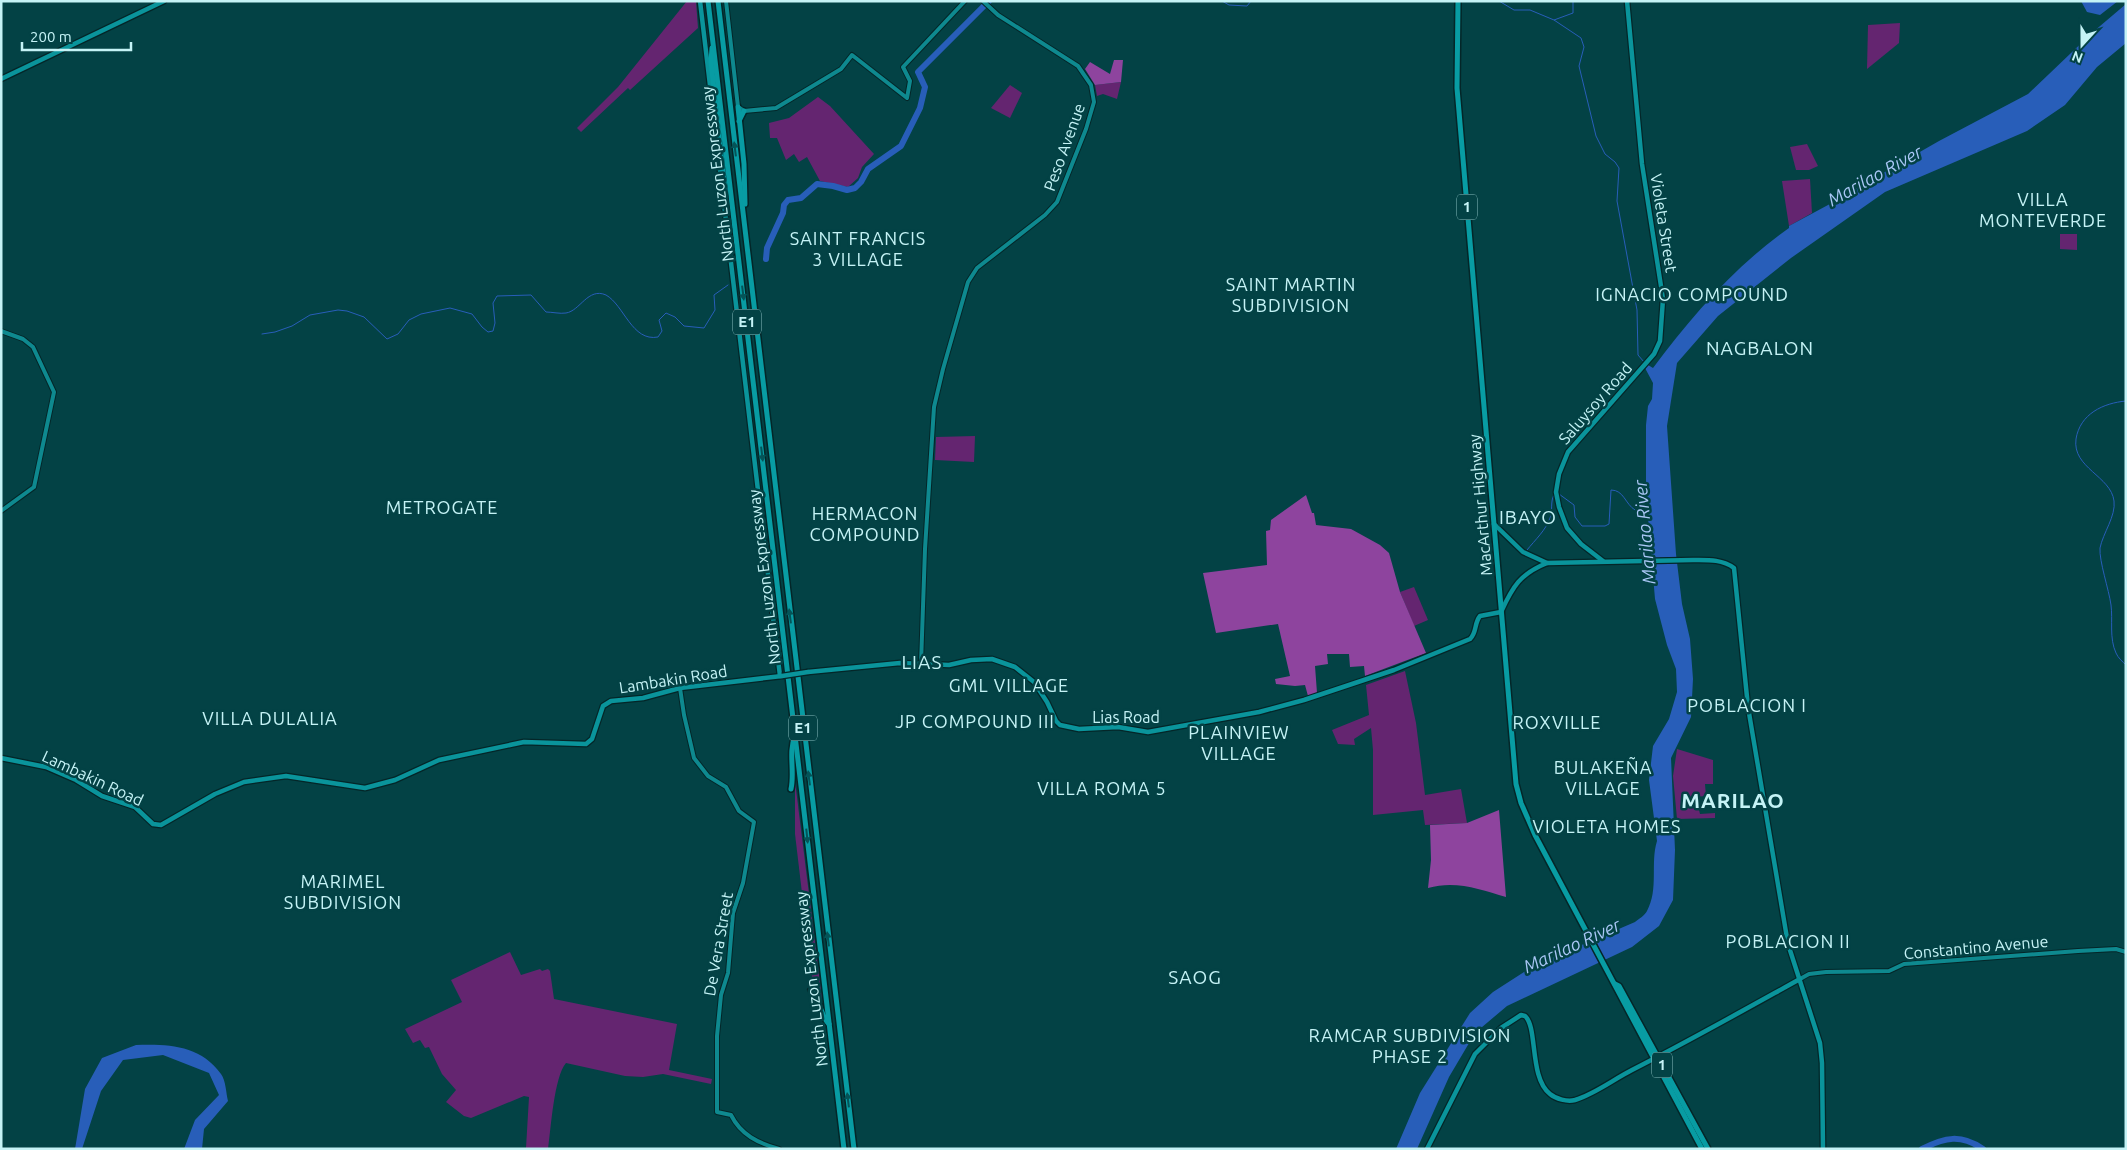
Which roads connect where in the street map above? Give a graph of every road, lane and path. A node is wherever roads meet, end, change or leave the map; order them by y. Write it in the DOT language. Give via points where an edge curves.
graph roads {
  1 [pos="164,1"];
  2 [pos="700,1"];
  3 [pos="708,1"];
  4 [pos="718,1"];
  5 [pos="726,1"];
  6 [pos="965,1"];
  7 [pos="1458,1"];
  8 [pos="1627,1"];
  9 [pos="983,2"];
  10 [pos="713,35"];
  11 [pos="1,79"];
  12 [pos="738,107"];
  13 [pos="744,111"];
  14 [pos="738,122"];
  15 [pos="724,204"];
  16 [pos="746,232"];
  17 [pos="1,331"];
  18 [pos="1647,362"];
  19 [pos="1,511"];
  20 [pos="1494,524"];
  21 [pos="1604,562"];
  22 [pos="1547,563"];
  23 [pos="1501,612"];
  24 [pos="921,664"];
  25 [pos="781,676"];
  26 [pos="680,688"];
  27 [pos="795,736"];
  28 [pos="1,758"];
  29 [pos="791,789"];
  30 [pos="2126,952"];
  31 [pos="1800,979"];
  32 [pos="811,990"];
  33 [pos="830,1024"];
  34 [pos="1656,1058"];
  35 [pos="779,1149"];
  36 [pos="844,1149"];
  37 [pos="854,1149"];
  38 [pos="1427,1149"];
  39 [pos="1702,1149"];
  40 [pos="1708,1149"];
  41 [pos="1823,1149"];
  1 -- 11 [label="main road"];
  2 -- 15 [label="main road"];
  3 -- 10 [label="highway, North Luzon Expressway / E1"];
  16 -- 4 [label="highway, North Luzon Expressway / E1, one-way"];
  5 -- 12 [label="street"];
  6 -- 13 [label="street" via="902,67 910,81 906,98 852,55 841,69 776,108"];
  7 -- 20 [label="highway, MacArthur Highway / 1" via="1457,81"];
  8 -- 18 [label="main road, Violeta Street" via="1642,164 1663,299 1660,341"];
  9 -- 24 [label="street, Peso Avenue" via="1078,66 1091,85 1094,102 1056,202 1044,216 977,268 968,282 934,407"];
  10 -- 15 [label="highway" via="711,62 726,190"];
  10 -- 27 [label="highway, North Luzon Expressway / E1, one-way"];
  12 -- 13 [label="street"];
  12 -- 14 [label="highway"];
  13 -- 14 [label="highway"];
  14 -- 16 [label="highway" via="744,164"];
  15 -- 25 [label="main road"];
  37 -- 16 [label="highway, North Luzon Expressway / E1, one-way"];
  17 -- 19 [label="street" via="23,339 33,347 55,395 34,487"];
  18 -- 21 [label="main road, Saluysoy Road" via="1568,452 1557,482 1559,507 1567,528"];
  20 -- 22 [label="main road" via="1523,552"];
  20 -- 23 [label="highway, MacArthur Highway / 1"];
  21 -- 22 [label="main road"];
  21 -- 31 [label="main road" via="1715,560 1734,568 1748,707 1788,944"];
  22 -- 23 [label="main road" via="1520,579"];
  23 -- 24 [label="main road, Lias Road" via="1480,616 1470,639 1312,698 1259,712 1148,732 1118,727 1079,729 1060,725 1034,682 1020,670 997,660"];
  23 -- 34 [label="highway, MacArthur Highway / 1" via="1518,792 1531,827 1614,987"];
  24 -- 25 [label="main road, Lias Road, bridge" via="900,663"];
  25 -- 26 [label="main road, Lambakin Road"];
  26 -- 28 [label="main road, Lambakin Road" via="605,704 592,739 583,745 524,742 440,760 395,780 365,788 286,776 244,782 215,794 161,825 153,824 135,807 102,796 53,770"];
  26 -- 35 [label="street, De Vera Street" via="694,758 708,776 726,788 739,811 754,822 733,913 728,973 721,995 717,1036 717,1112 731,1115 737,1127 759,1143"];
  27 -- 29 [label="highway" via="791,744"];
  27 -- 33 [label="highway, North Luzon Expressway / E1, one-way"];
  30 -- 31 [label="street, Constantino Avenue" via="2116,949 2078,951 1904,964 1889,971 1826,972"];
  31 -- 34 [label="main road"];
  31 -- 41 [label="main road" via="1820,1043"];
  32 -- 33 [label="highway" via="820,1003 824,1019"];
  33 -- 36 [label="highway, North Luzon Expressway / E1"];
  34 -- 38 [label="main road" via="1579,1098 1559,1098 1542,1086 1530,1023 1520,1015 1501,1028 1475,1054"];
  34 -- 39 [label="highway, MacArthur Highway / 1"];
  34 -- 40 [label="highway, MacArthur Highway / 1"];
}
